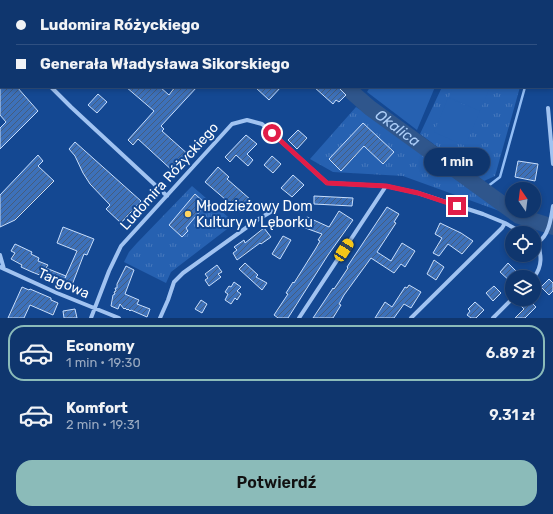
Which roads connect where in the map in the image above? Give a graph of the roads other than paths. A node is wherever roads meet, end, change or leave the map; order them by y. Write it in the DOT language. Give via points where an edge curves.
graph roads {
  1 [pos="52,88"];
  2 [pos="548,108"];
  3 [pos="553,126"];
  4 [pos="549,130"];
  5 [pos="553,164"];
  6 [pos="386,186"];
  7 [pos="167,196"];
  8 [pos="553,206"];
  9 [pos="274,210"];
  10 [pos="505,223"];
  11 [pos="510,226"];
  12 [pos="541,240"];
  13 [pos="0,255"];
  14 [pos="2,268"];
  15 [pos="505,306"];
  16 [pos="94,308"];
  17 [pos="91,318"];
  18 [pos="119,318"];
  19 [pos="160,318"];
  20 [pos="299,318"];
  21 [pos="411,318"];
  22 [pos="493,318"];
  1 -- 7 [label="street"];
  2 -- 4 [label="street"];
  3 -- 4 [label="street"];
  4 -- 5 [label="street"];
  6 -- 7 [label="street, Ludomira Różyckiego" via="327,183 262,124 247,120 232,124"];
  6 -- 10 [label="street" via="418,193"];
  6 -- 20 [label="street"];
  7 -- 16 [label="street, Ludomira Różyckiego" via="121,246"];
  8 -- 12 [label="street"];
  9 -- 19 [label="street" via="183,273 174,282"];
  10 -- 11 [label="street"];
  10 -- 21 [label="street"];
  13 -- 14 [label="street"];
  14 -- 16 [label="street, Targowa"];
  15 -- 22 [label="street"];
  16 -- 17 [label="street, Ludomira Różyckiego"];
  16 -- 18 [label="street, Targowa"];
}
